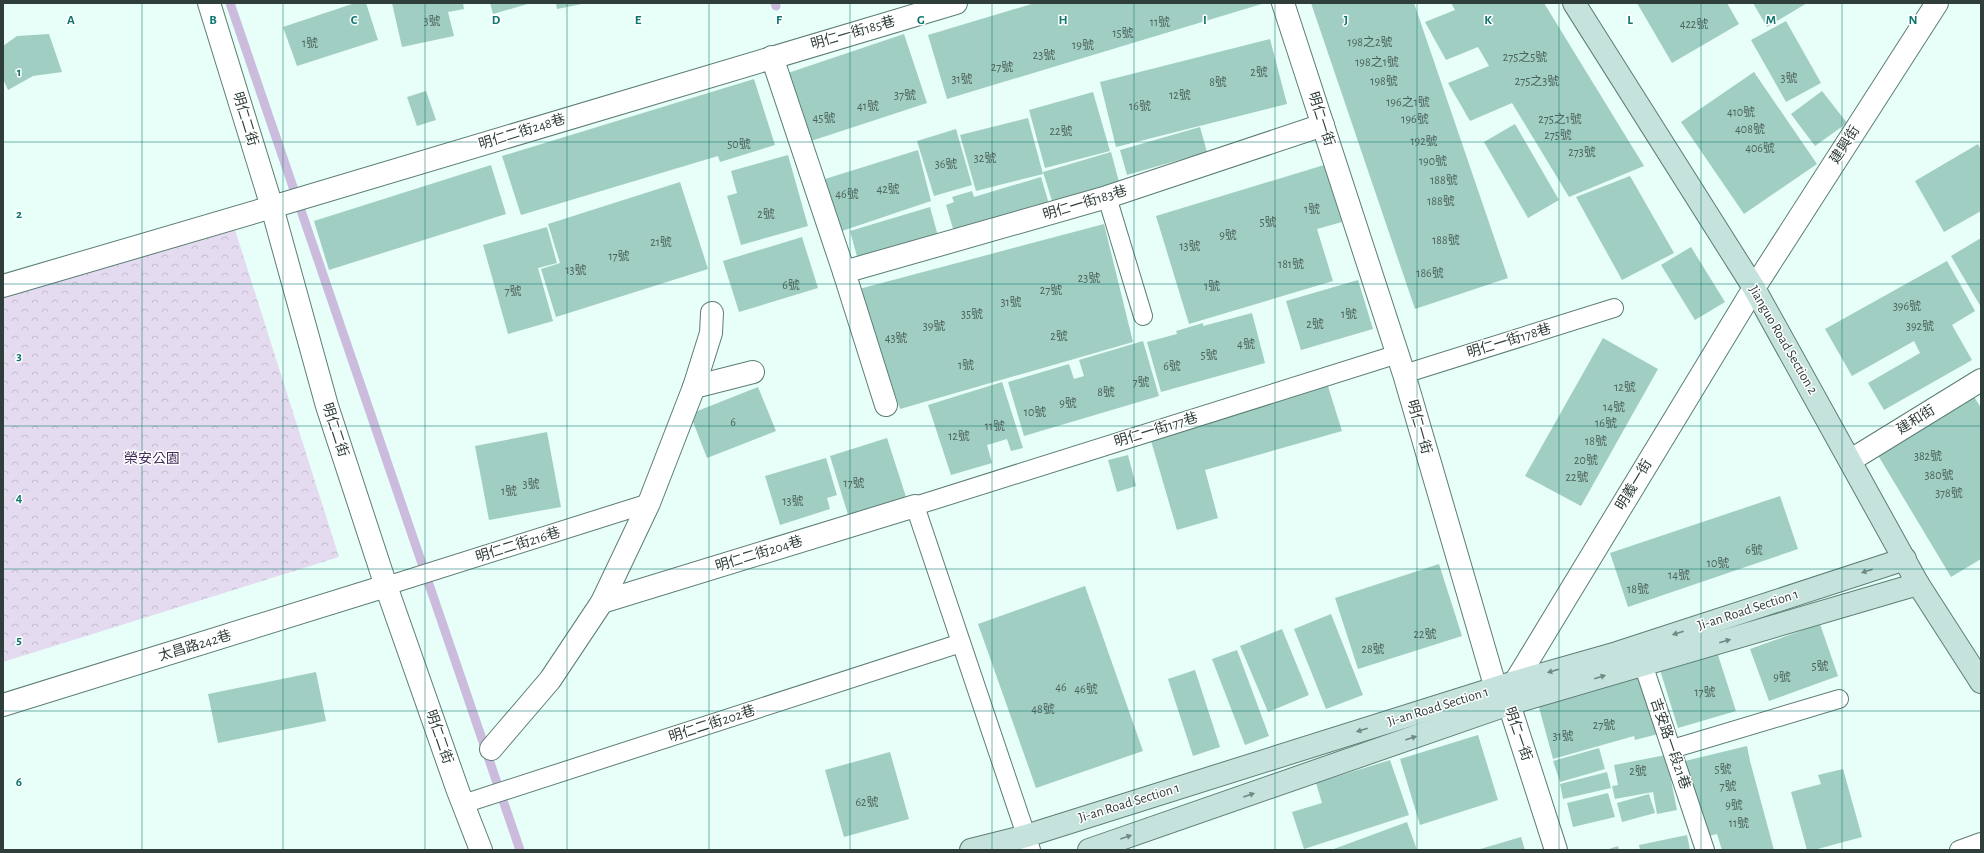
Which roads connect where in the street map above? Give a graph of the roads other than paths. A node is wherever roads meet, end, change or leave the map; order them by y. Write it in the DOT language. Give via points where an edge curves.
graph roads {
  1 [pos="209,3"];
  2 [pos="956,3"];
  3 [pos="1283,3"];
  4 [pos="1574,3"];
  5 [pos="1931,6"];
  6 [pos="772,57"];
  7 [pos="1323,125"];
  8 [pos="1107,197"];
  9 [pos="272,208"];
  10 [pos="844,272"];
  11 [pos="3,286"];
  12 [pos="1754,288"];
  13 [pos="1614,308"];
  14 [pos="712,313"];
  15 [pos="1143,316"];
  16 [pos="1401,364"];
  17 [pos="753,372"];
  18 [pos="1981,380"];
  19 [pos="694,388"];
  20 [pos="886,405"];
  21 [pos="1850,460"];
  22 [pos="649,503"];
  23 [pos="915,506"];
  24 [pos="1904,559"];
  25 [pos="1918,584"];
  26 [pos="386,586"];
  27 [pos="602,602"];
  28 [pos="960,644"];
  29 [pos="1617,654"];
  30 [pos="1643,664"];
  31 [pos="1979,675"];
  32 [pos="1506,692"];
  33 [pos="1839,699"];
  34 [pos="3,705"];
  35 [pos="491,749"];
  36 [pos="1672,750"];
  37 [pos="463,804"];
  38 [pos="1981,842"];
  39 [pos="1028,843"];
  40 [pos="481,850"];
  41 [pos="971,850"];
  42 [pos="1089,850"];
  43 [pos="1556,850"];
  44 [pos="1705,850"];
  45 [pos="1960,850"];
  1 -- 9 [label="street, 明仁二街"];
  2 -- 6 [label="street, 明仁一街185巷"];
  3 -- 7 [label="street, 明仁一街"];
  4 -- 12 [label="street, Jianguo Road Section 2"];
  5 -- 12 [label="street, 建興街"];
  6 -- 9 [label="street, 明仁二街248巷"];
  6 -- 10 [label="street"];
  7 -- 8 [label="street, 明仁一街183巷"];
  7 -- 16 [label="street, 明仁一街"];
  8 -- 10 [label="street, 明仁一街183巷"];
  8 -- 15 [label="lane"];
  9 -- 11 [label="street, 明仁二街248巷"];
  9 -- 26 [label="street, 明仁二街" via="327,406"];
  10 -- 20 [label="street"];
  12 -- 21 [label="street, Jianguo Road Section 2"];
  12 -- 32 [label="street, 明義一街"];
  13 -- 16 [label="lane, 明仁一街178巷"];
  14 -- 19 [label="street" via="711,333"];
  16 -- 23 [label="lane, 明仁一街177巷"];
  16 -- 32 [label="street, 明仁一街"];
  17 -- 19 [label="street"];
  18 -- 21 [label="street, 建和街"];
  19 -- 22 [label="street"];
  21 -- 24 [label="street, Jianguo Road Section 2"];
  22 -- 26 [label="lane, 明仁二街216巷"];
  22 -- 27 [label="street"];
  23 -- 27 [label="street, 明仁二街204巷"];
  23 -- 28 [label="lane"];
  24 -- 25 [label="street, Jianguo Road Section 2"];
  24 -- 29 [label="street, Ji-an Road Section 1, one-way"];
  30 -- 25 [label="street, Ji-an Road Section 1, one-way"];
  25 -- 31 [label="street, Jianguo Road Section 2"];
  26 -- 34 [label="street, 太昌路242巷"];
  26 -- 37 [label="street, 明仁二街"];
  27 -- 35 [label="street" via="550,680"];
  28 -- 37 [label="lane, 明仁二街202巷"];
  28 -- 39 [label="lane"];
  29 -- 30 [label="lane"];
  29 -- 32 [label="street, Ji-an Road Section 1, one-way"];
  32 -- 30 [label="street, Ji-an Road Section 1, one-way"];
  30 -- 36 [label="lane, 吉安路一段21巷"];
  32 -- 39 [label="street, Ji-an Road Section 1, one-way"];
  42 -- 32 [label="street, Ji-an Road Section 1, one-way"];
  32 -- 43 [label="street, 明仁一街"];
  33 -- 36 [label="lane"];
  36 -- 44 [label="lane, 吉安路一段21巷"];
  37 -- 40 [label="street, 明仁二街"];
  38 -- 45 [label="lane"];
  39 -- 41 [label="street, Ji-an Road Section 1"];
}
